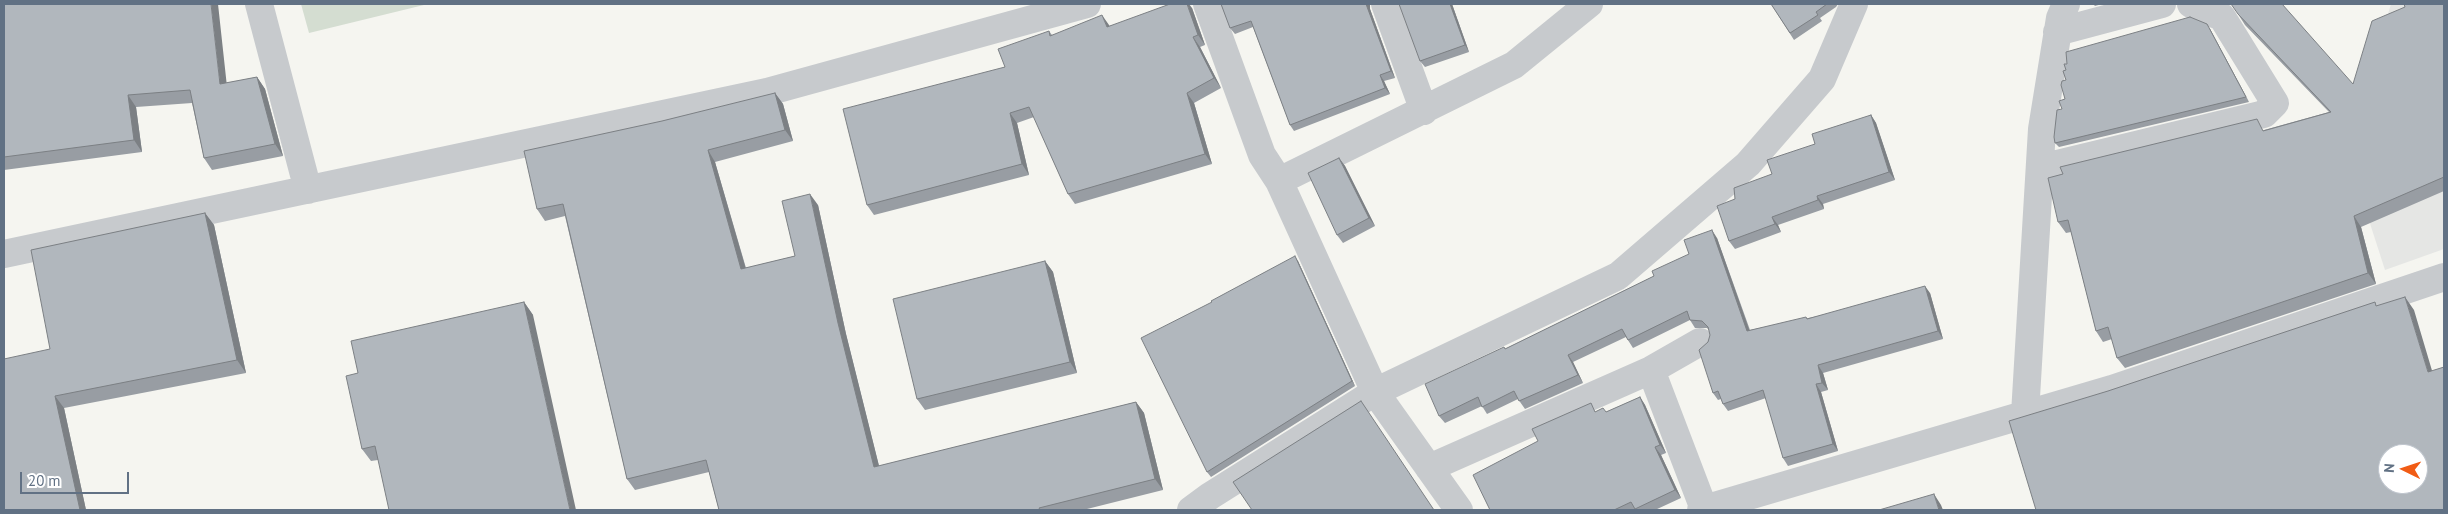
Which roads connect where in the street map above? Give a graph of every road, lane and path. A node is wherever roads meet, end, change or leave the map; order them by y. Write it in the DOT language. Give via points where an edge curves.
graph roads {
  1 [pos="259,4"];
  2 [pos="1087,4"];
  3 [pos="1207,4"];
  4 [pos="1385,4"];
  5 [pos="1589,4"];
  6 [pos="1854,4"];
  7 [pos="2066,4"];
  8 [pos="2162,4"];
  9 [pos="2191,4"];
  10 [pos="2058,32"];
  11 [pos="1424,111"];
  12 [pos="2040,168"];
  13 [pos="1279,182"];
  14 [pos="308,190"];
  15 [pos="4,254"];
  16 [pos="2444,277"];
  17 [pos="1700,342"];
  18 [pos="1651,370"];
  19 [pos="1375,392"];
  20 [pos="2025,414"];
  21 [pos="1429,468"];
  22 [pos="1192,510"];
  23 [pos="1459,510"];
  24 [pos="1703,510"];
  1 -- 14 [label="street"];
  2 -- 14 [label="street" via="767,92"];
  3 -- 13 [label="street" via="1262,156"];
  4 -- 11 [label="street"];
  5 -- 11 [label="street" via="1514,65"];
  6 -- 19 [label="street" via="1822,79 1748,164 1618,276"];
  7 -- 10 [label="street"];
  8 -- 10 [label="street"];
  9 -- 12 [label="street" via="2222,17 2275,103 2264,114"];
  10 -- 12 [label="street" via="2042,130"];
  11 -- 13 [label="street"];
  12 -- 20 [label="street"];
  13 -- 19 [label="street"];
  14 -- 15 [label="street"];
  16 -- 20 [label="street" via="2191,364"];
  17 -- 18 [label="street"];
  18 -- 21 [label="street"];
  18 -- 24 [label="street"];
  19 -- 21 [label="street"];
  19 -- 22 [label="street"];
  20 -- 24 [label="street"];
  21 -- 23 [label="street"];
}
